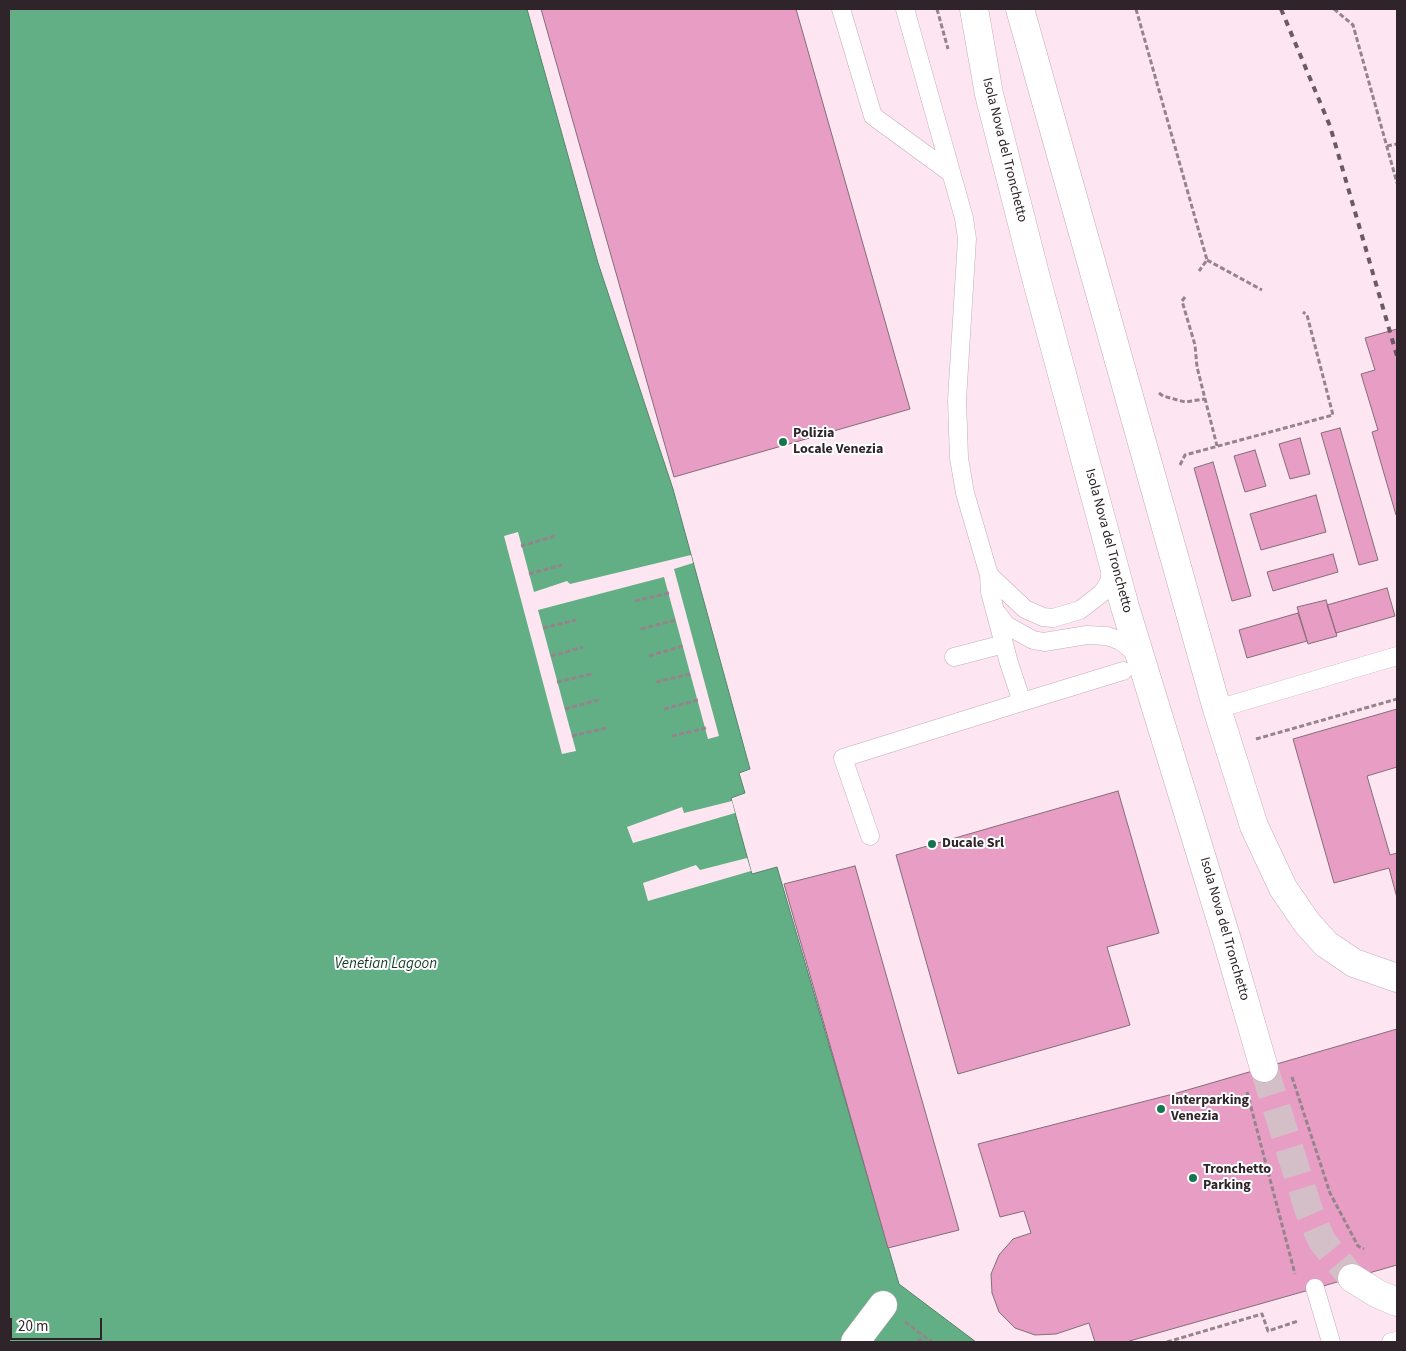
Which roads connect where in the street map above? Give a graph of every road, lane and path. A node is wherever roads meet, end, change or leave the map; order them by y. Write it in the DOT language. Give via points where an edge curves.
graph roads {
  1 [pos="841,9"];
  2 [pos="905,9"];
  3 [pos="974,9"];
  4 [pos="1020,9"];
  5 [pos="1136,9"];
  6 [pos="1334,9"];
  7 [pos="1397,144"];
  8 [pos="1387,146"];
  9 [pos="952,173"];
  10 [pos="1397,183"];
  11 [pos="1207,260"];
  12 [pos="1199,271"];
  13 [pos="1262,290"];
  14 [pos="1184,297"];
  15 [pos="1303,312"];
  16 [pos="555,536"];
  17 [pos="521,546"];
  18 [pos="1113,560"];
  19 [pos="562,565"];
  20 [pos="529,574"];
  21 [pos="989,574"];
  22 [pos="669,593"];
  23 [pos="635,601"];
  24 [pos="995,609"];
  25 [pos="576,620"];
  26 [pos="676,620"];
  27 [pos="543,628"];
  28 [pos="641,629"];
  29 [pos="1004,644"];
  30 [pos="683,646"];
  31 [pos="583,647"];
  32 [pos="551,656"];
  33 [pos="649,656"];
  34 [pos="1397,656"];
  35 [pos="954,657"];
  36 [pos="1131,664"];
  37 [pos="591,674"];
  38 [pos="691,674"];
  39 [pos="558,682"];
  40 [pos="656,682"];
  41 [pos="598,700"];
  42 [pos="698,700"];
  43 [pos="1397,700"];
  44 [pos="1022,702"];
  45 [pos="565,709"];
  46 [pos="664,709"];
  47 [pos="1216,709"];
  48 [pos="606,728"];
  49 [pos="706,728"];
  50 [pos="572,736"];
  51 [pos="672,736"];
  52 [pos="1247,741"];
  53 [pos="870,836"];
  54 [pos="1397,978"];
  55 [pos="1264,1068"];
  56 [pos="1245,1087"];
  57 [pos="1352,1278"];
  58 [pos="1296,1280"];
  59 [pos="1315,1288"];
  60 [pos="1397,1302"];
  61 [pos="883,1305"];
  62 [pos="1307,1318"];
  63 [pos="923,1336"];
  64 [pos="1397,1341"];
  65 [pos="855,1342"];
  66 [pos="918,1342"];
  67 [pos="1167,1342"];
  68 [pos="1332,1342"];
  69 [pos="1391,1342"];
  1 -- 9 [label="lane" via="873,116"];
  2 -- 9 [label="lane"];
  3 -- 18 [label="street, Isola Nova del Tronchetto" via="989,94"];
  4 -- 47 [label="street"];
  5 -- 11 [label="path"];
  6 -- 8 [label="path" via="1353,25"];
  7 -- 8 [label="path"];
  8 -- 10 [label="path"];
  9 -- 21 [label="lane" via="967,239 957,400 959,458 965,494"];
  11 -- 12 [label="path"];
  11 -- 13 [label="path"];
  14 -- 15 [label="path" via="1182,301 1217,446 1334,415 1308,315"];
  16 -- 17 [label="path"];
  18 -- 21 [label="lane" via="1109,582 1102,593 1080,610 1053,618 1025,609"];
  18 -- 36 [label="street, Isola Nova del Tronchetto"];
  19 -- 20 [label="path"];
  21 -- 24 [label="lane"];
  22 -- 23 [label="path"];
  24 -- 29 [label="lane"];
  24 -- 36 [label="lane" via="1006,626 1033,640 1044,642 1086,635 1121,641"];
  25 -- 27 [label="path"];
  26 -- 28 [label="path"];
  29 -- 35 [label="lane"];
  29 -- 44 [label="lane"];
  30 -- 33 [label="path"];
  31 -- 32 [label="path"];
  34 -- 47 [label="lane"];
  36 -- 44 [label="lane"];
  36 -- 55 [label="street, Isola Nova del Tronchetto" via="1222,921"];
  37 -- 39 [label="path"];
  38 -- 40 [label="path"];
  41 -- 45 [label="path"];
  42 -- 46 [label="path"];
  43 -- 52 [label="path"];
  44 -- 53 [label="lane" via="843,758"];
  47 -- 54 [label="street" via="1254,826 1283,888 1326,944 1354,963"];
  48 -- 50 [label="path"];
  49 -- 51 [label="path"];
  56 -- 58 [label="path"];
  57 -- 60 [label="street"];
  59 -- 68 [label="lane"];
  61 -- 65 [label="street"];
  62 -- 67 [label="path" via="1268,1331 1262,1314"];
  63 -- 66 [label="path"];
  64 -- 69 [label="lane"];
}
